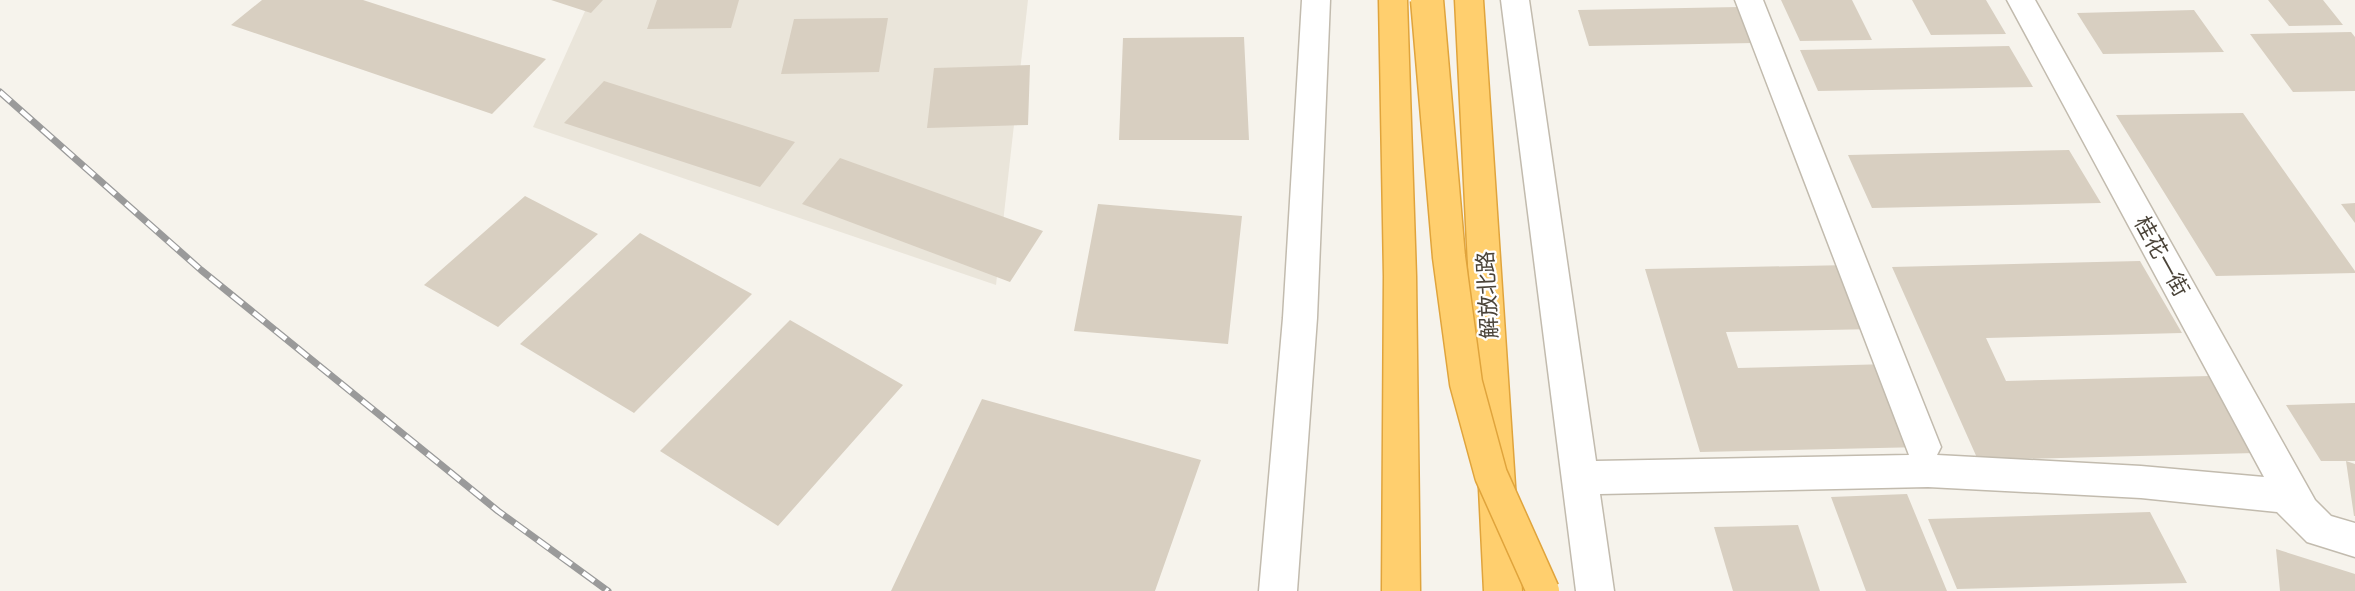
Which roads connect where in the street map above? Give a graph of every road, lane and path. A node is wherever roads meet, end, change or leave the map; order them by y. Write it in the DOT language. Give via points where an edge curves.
graph roads {
  1 [pos="1316,0"];
  2 [pos="1392,0"];
  3 [pos="1427,0"];
  4 [pos="1469,0"];
  5 [pos="1515,0"];
  6 [pos="1749,0"];
  7 [pos="2021,0"];
  8 [pos="1923,447"];
  9 [pos="1579,477"];
  10 [pos="2302,512"];
  11 [pos="2355,540"];
  12 [pos="1278,591"];
  13 [pos="1401,591"];
  14 [pos="1503,591"];
  15 [pos="1543,591"];
  16 [pos="1595,591"];
  1 -- 12 [label="street" via="1300,318"];
  2 -- 13 [label="highway" via="1400,276"];
  3 -- 15 [label="highway, bridge" via="1457,332 1491,474"];
  4 -- 14 [label="highway, 解放北路"];
  5 -- 9 [label="street"];
  6 -- 8 [label="street"];
  7 -- 10 [label="street, 桂花一街"];
  9 -- 10 [label="street" via="1928,471 2141,482 2286,496"];
  9 -- 16 [label="street"];
  10 -- 11 [label="street" via="2320,530"];
}
